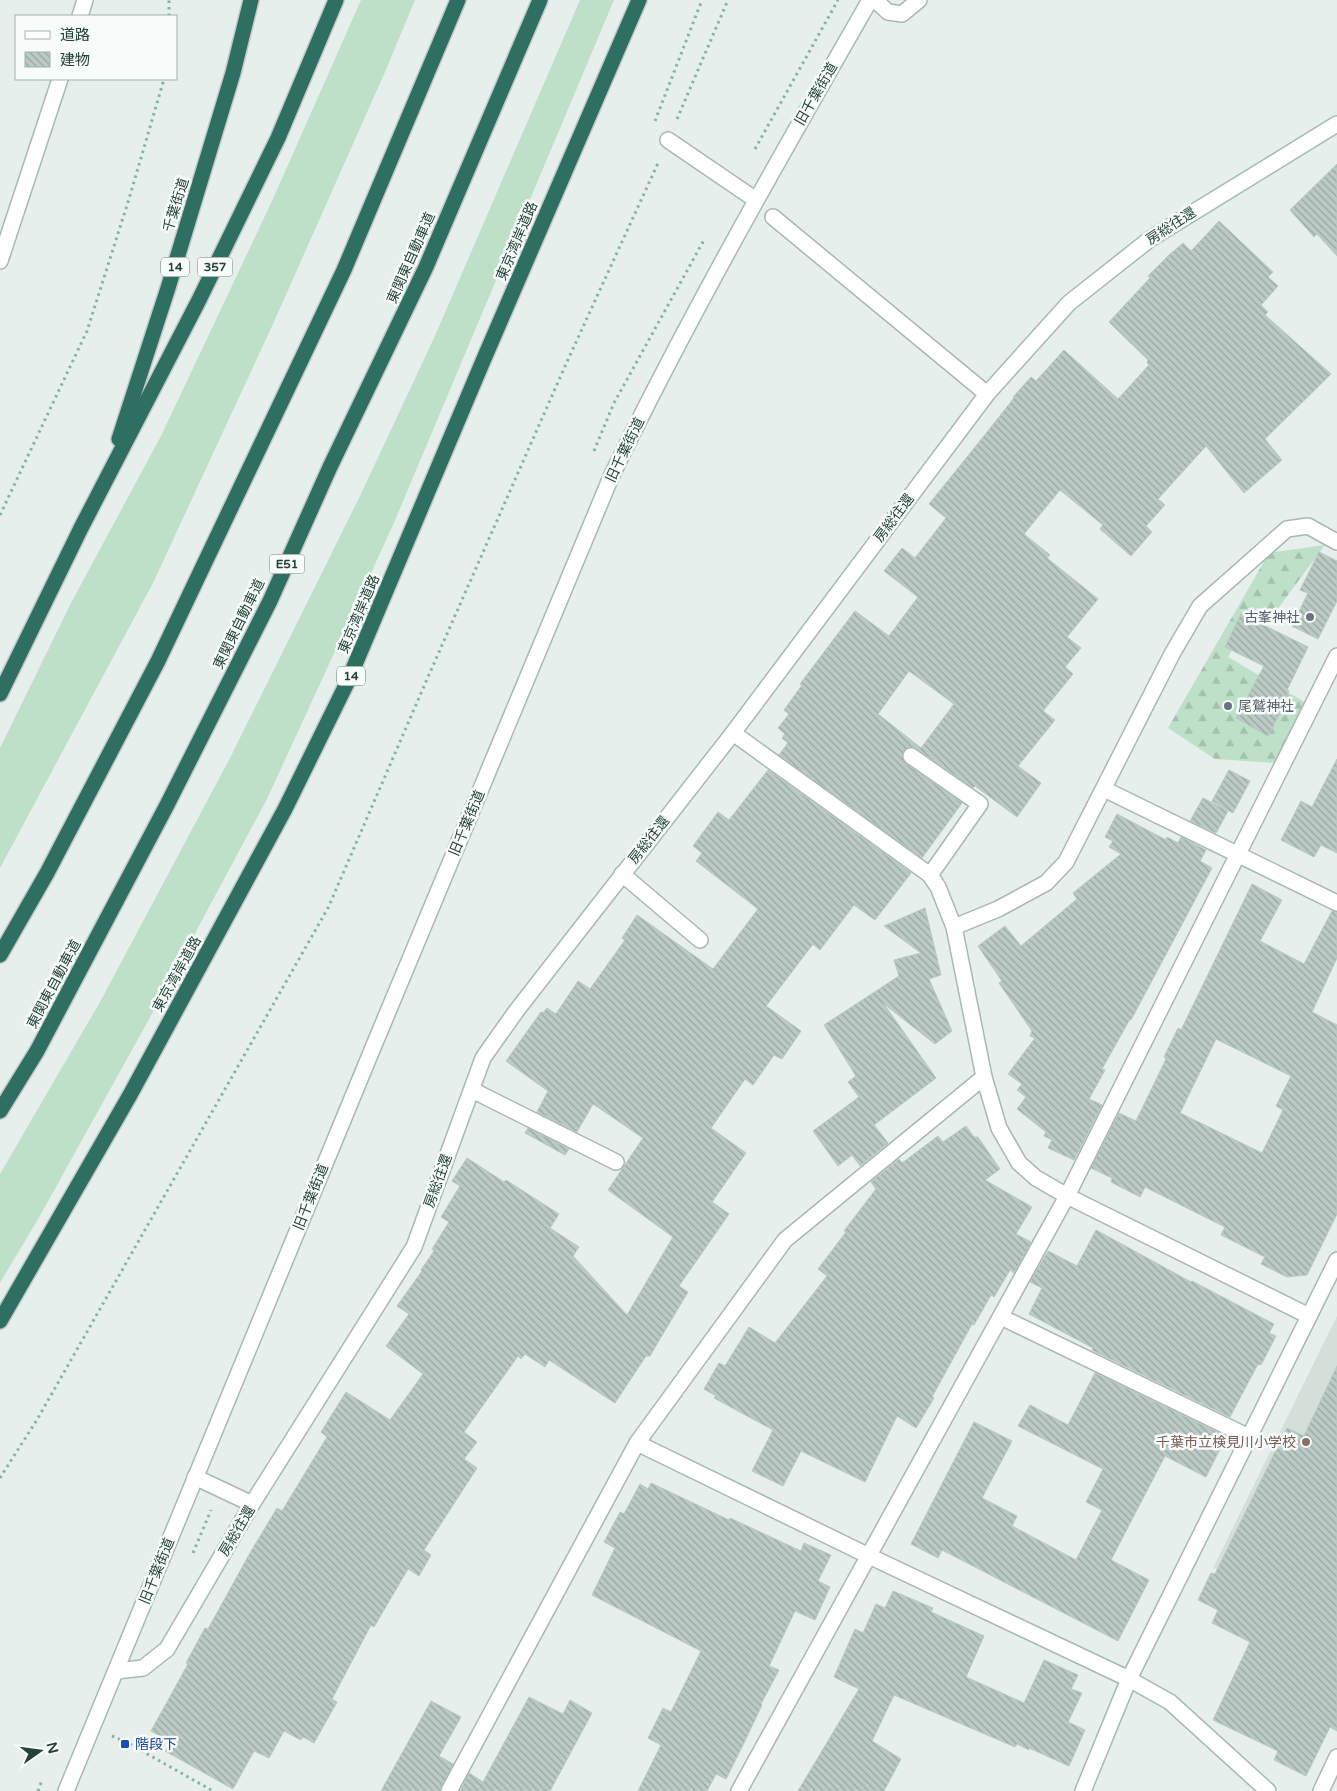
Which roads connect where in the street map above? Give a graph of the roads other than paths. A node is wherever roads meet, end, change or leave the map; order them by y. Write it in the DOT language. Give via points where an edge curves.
graph roads {
  1 [pos="85,0"];
  2 [pos="251,0"];
  3 [pos="336,0"];
  4 [pos="458,0"];
  5 [pos="540,0"];
  6 [pos="638,0"];
  7 [pos="870,0"];
  8 [pos="875,0"];
  9 [pos="919,0"];
  10 [pos="80,15"];
  11 [pos="60,80"];
  12 [pos="1337,124"];
  13 [pos="668,140"];
  14 [pos="756,200"];
  15 [pos="773,217"];
  16 [pos="0,262"];
  17 [pos="987,394"];
  18 [pos="81,528"];
  19 [pos="1337,542"];
  20 [pos="1337,656"];
  21 [pos="0,694"];
  22 [pos="732,733"];
  23 [pos="910,756"];
  24 [pos="1104,790"];
  25 [pos="1237,856"];
  26 [pos="622,874"];
  27 [pos="930,874"];
  28 [pos="1337,903"];
  29 [pos="954,927"];
  30 [pos="700,940"];
  31 [pos="0,955"];
  32 [pos="984,1077"];
  33 [pos="472,1090"];
  34 [pos="0,1111"];
  35 [pos="616,1162"];
  36 [pos="1068,1196"];
  37 [pos="1337,1260"];
  38 [pos="1309,1316"];
  39 [pos="1001,1317"];
  40 [pos="0,1321"];
  41 [pos="1249,1437"];
  42 [pos="637,1443"];
  43 [pos="195,1477"];
  44 [pos="252,1504"];
  45 [pos="870,1556"];
  46 [pos="116,1671"];
  47 [pos="1129,1679"];
  48 [pos="1337,1757"];
  49 [pos="66,1791"];
  50 [pos="449,1791"];
  51 [pos="739,1791"];
  52 [pos="1083,1791"];
  53 [pos="1268,1791"];
  54 [pos="1321,1791"];
  1 -- 10 [label="street"];
  2 -- 18 [label="highway, 千葉街道 / 14" via="146,360 119,438"];
  3 -- 18 [label="highway, 357" via="278,138 199,300"];
  4 -- 31 [label="highway" via="344,270 158,662"];
  5 -- 34 [label="highway, 東関東自動車道 / E51" via="426,268 330,467 270,602 47,1033"];
  6 -- 40 [label="highway, 東京湾岸道路 / 14" via="348,681 285,809 140,1077"];
  7 -- 14 [label="street, 旧千葉街道"];
  8 -- 9 [label="street" via="888,12 902,14"];
  11 -- 16 [label="street"];
  12 -- 17 [label="street, 房総往還" via="1150,239 1069,302"];
  13 -- 14 [label="street"];
  14 -- 43 [label="street, 旧千葉街道" via="611,477"];
  15 -- 17 [label="street"];
  17 -- 22 [label="street, 房総往還"];
  18 -- 21 [label="highway, 14"];
  19 -- 24 [label="street" via="1308,526 1287,529 1200,606 1172,654"];
  20 -- 25 [label="street"];
  22 -- 26 [label="street, 房総往還"];
  22 -- 27 [label="street"];
  23 -- 27 [label="street" via="980,804"];
  24 -- 25 [label="street"];
  24 -- 29 [label="street" via="1066,862 1046,883 998,909"];
  25 -- 28 [label="street"];
  25 -- 36 [label="street"];
  26 -- 30 [label="street"];
  26 -- 33 [label="street, 房総往還" via="517,1010 484,1058"];
  27 -- 29 [label="street"];
  29 -- 32 [label="street"];
  32 -- 36 [label="street" via="999,1128 1019,1163 1036,1178"];
  32 -- 42 [label="street" via="785,1240"];
  33 -- 35 [label="street"];
  33 -- 44 [label="street, 房総往還" via="414,1247"];
  36 -- 38 [label="street"];
  36 -- 39 [label="street"];
  37 -- 38 [label="street"];
  38 -- 41 [label="street"];
  39 -- 41 [label="street"];
  39 -- 45 [label="street"];
  41 -- 47 [label="street"];
  42 -- 45 [label="street"];
  42 -- 50 [label="street"];
  43 -- 44 [label="street"];
  43 -- 46 [label="street, 旧千葉街道"];
  44 -- 46 [label="street, 房総往還" via="167,1650 143,1668"];
  45 -- 47 [label="street"];
  45 -- 51 [label="street"];
  46 -- 49 [label="street, 旧千葉街道"];
  47 -- 52 [label="street"];
  47 -- 53 [label="street" via="1170,1702"];
  48 -- 54 [label="street"];
}
